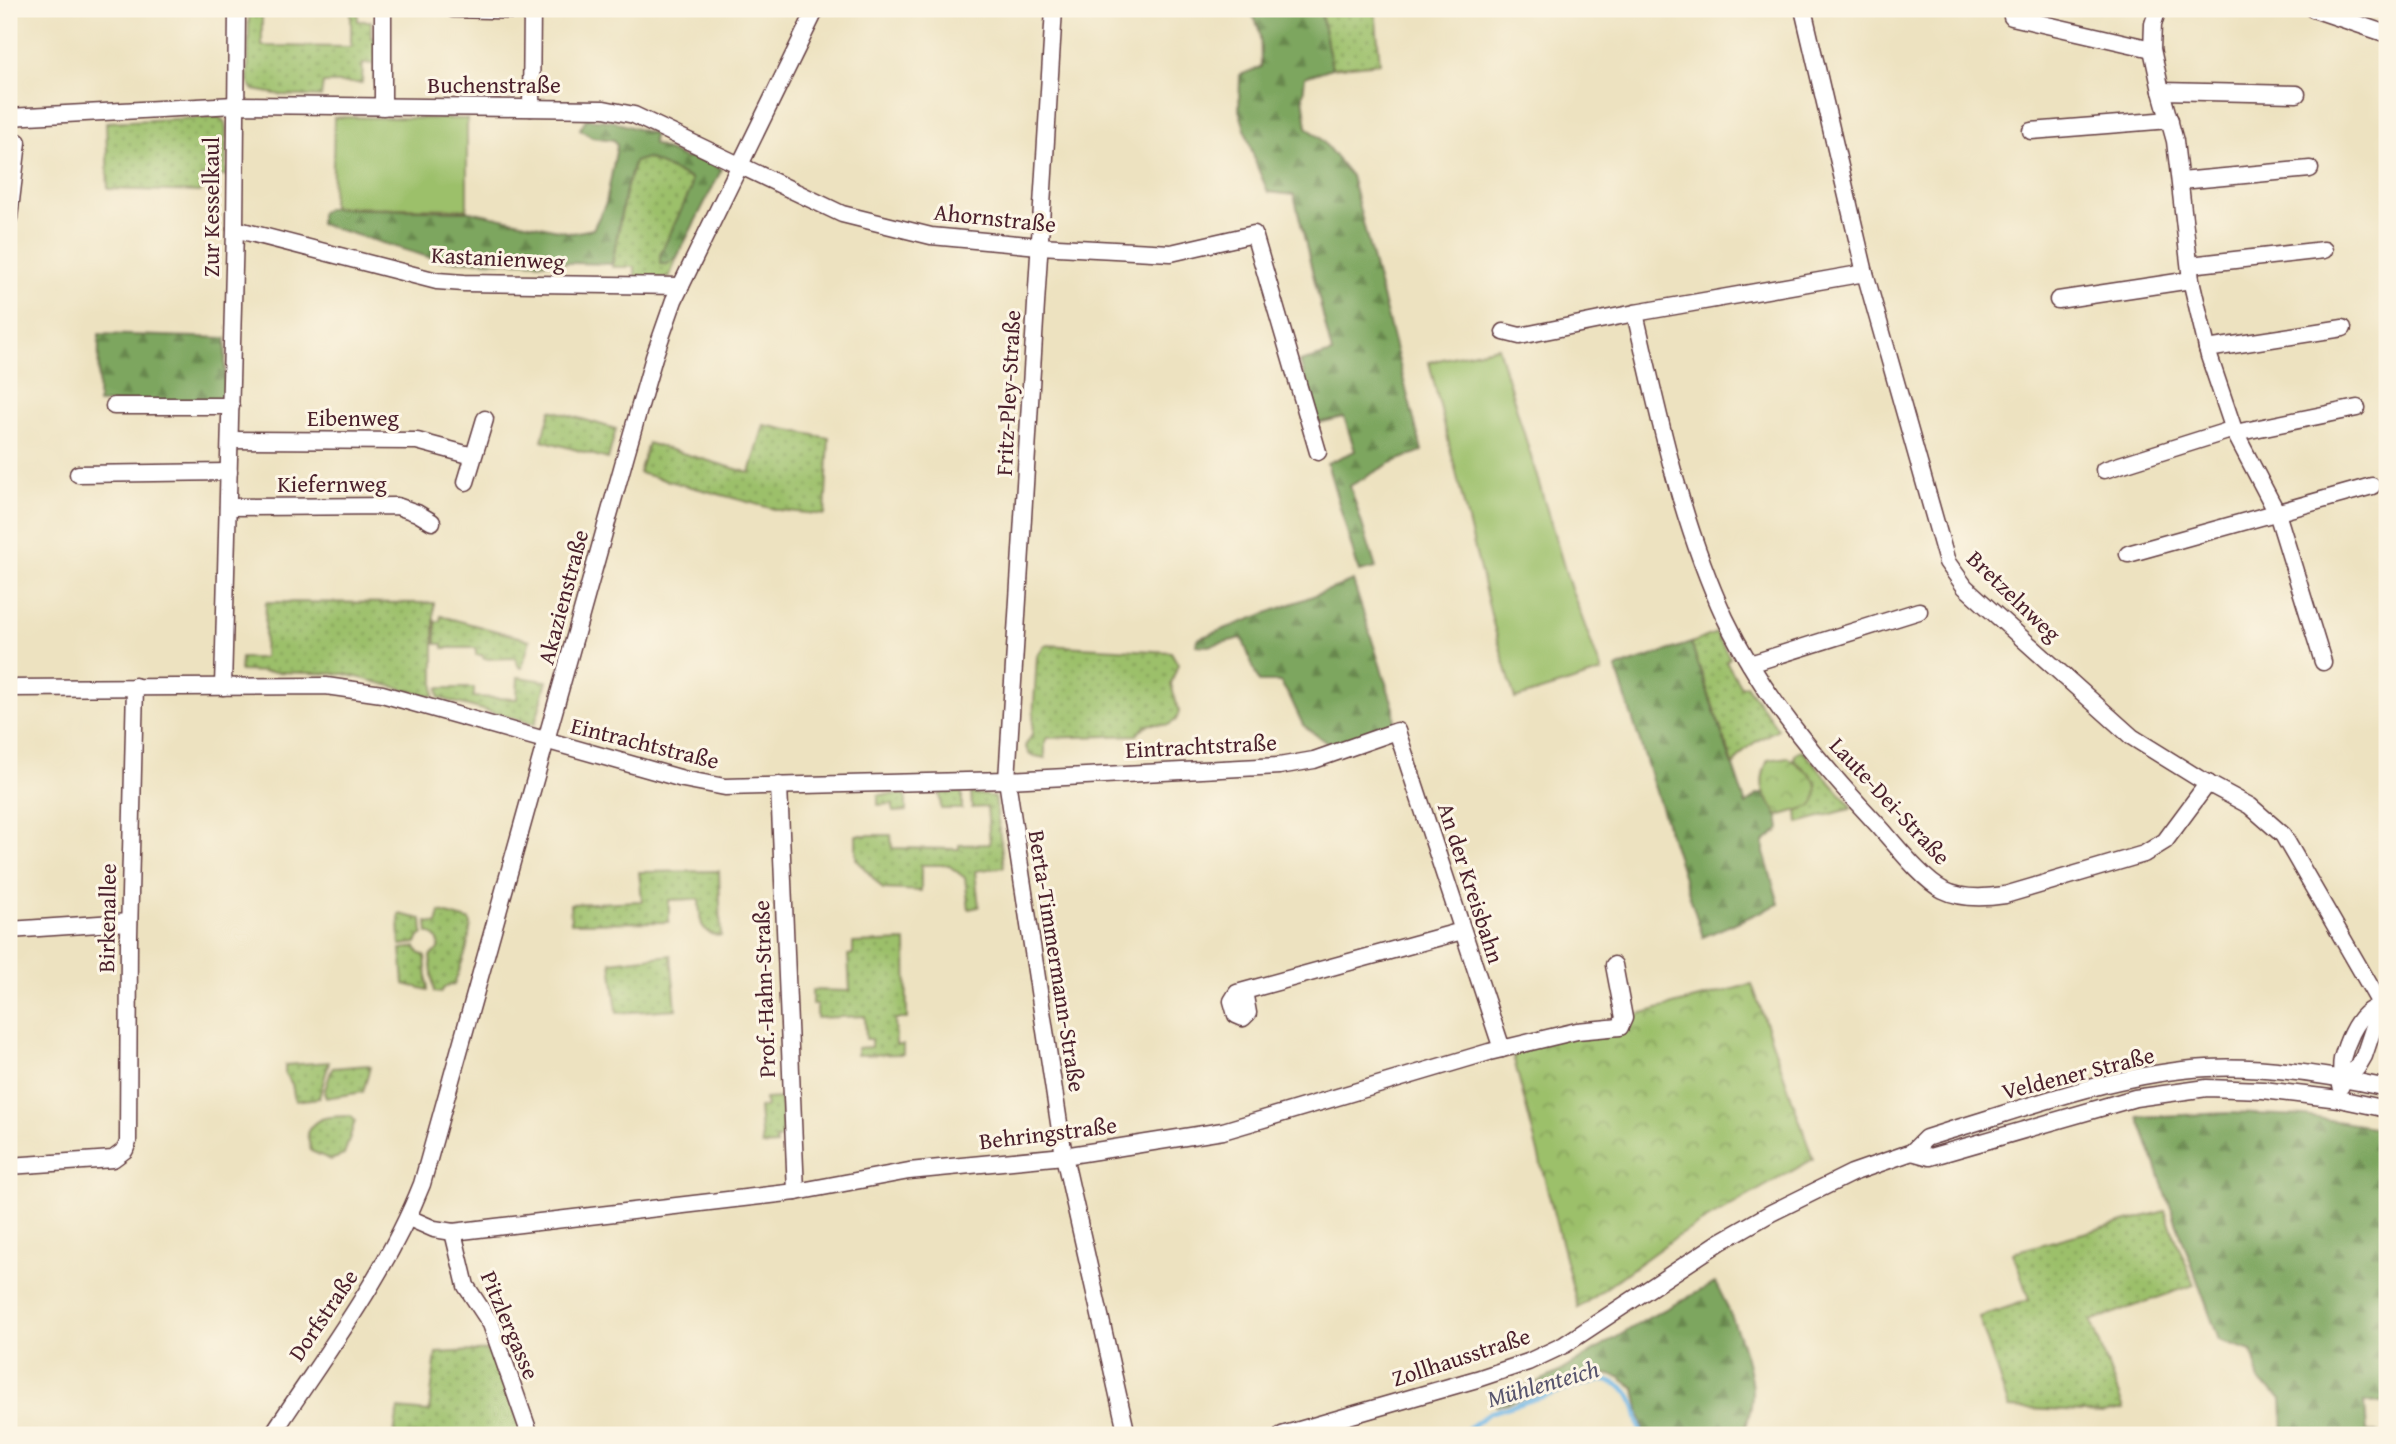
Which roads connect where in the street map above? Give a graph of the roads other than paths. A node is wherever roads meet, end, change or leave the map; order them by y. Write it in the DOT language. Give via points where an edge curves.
graph roads {
  1 [pos="237,9"];
  2 [pos="383,9"];
  3 [pos="453,9"];
  4 [pos="817,9"];
  5 [pos="1055,9"];
  6 [pos="1803,9"];
  7 [pos="2158,9"];
  8 [pos="2313,9"];
  9 [pos="532,10"];
  10 [pos="2012,18"];
  11 [pos="2387,34"];
  12 [pos="2152,49"];
  13 [pos="2161,91"];
  14 [pos="2297,94"];
  15 [pos="234,105"];
  16 [pos="383,107"];
  17 [pos="531,108"];
  18 [pos="9,117"];
  19 [pos="2170,120"];
  20 [pos="2031,131"];
  21 [pos="18,142"];
  22 [pos="741,166"];
  23 [pos="2310,169"];
  24 [pos="2181,181"];
  25 [pos="9,218"];
  26 [pos="235,229"];
  27 [pos="1271,229"];
  28 [pos="1254,234"];
  29 [pos="1039,246"];
  30 [pos="2324,250"];
  31 [pos="1865,273"];
  32 [pos="2190,273"];
  33 [pos="681,286"];
  34 [pos="2057,300"];
  35 [pos="1635,313"];
  36 [pos="2343,328"];
  37 [pos="1504,332"];
  38 [pos="2207,349"];
  39 [pos="114,406"];
  40 [pos="231,406"];
  41 [pos="2357,408"];
  42 [pos="485,419"];
  43 [pos="2235,431"];
  44 [pos="230,440"];
  45 [pos="1318,452"];
  46 [pos="473,456"];
  47 [pos="2104,470"];
  48 [pos="229,472"];
  49 [pos="78,474"];
  50 [pos="466,482"];
  51 [pos="2372,486"];
  52 [pos="228,507"];
  53 [pos="2277,513"];
  54 [pos="432,523"];
  55 [pos="2128,554"];
  56 [pos="1919,611"];
  57 [pos="2323,662"];
  58 [pos="1750,664"];
  59 [pos="135,687"];
  60 [pos="223,687"];
  61 [pos="9,688"];
  62 [pos="1397,731"];
  63 [pos="546,741"];
  64 [pos="1007,780"];
  65 [pos="2208,783"];
  66 [pos="779,785"];
  67 [pos="129,922"];
  68 [pos="9,930"];
  69 [pos="1462,931"];
  70 [pos="1614,965"];
  71 [pos="1244,991"];
  72 [pos="2384,1002"];
  73 [pos="1502,1049"];
  74 [pos="2343,1079"];
  75 [pos="2387,1088"];
  76 [pos="2339,1099"];
  77 [pos="2387,1108"];
  78 [pos="1912,1152"];
  79 [pos="1063,1156"];
  80 [pos="9,1166"];
  81 [pos="796,1192"];
  82 [pos="409,1218"];
  83 [pos="453,1232"];
  84 [pos="1642,1296"];
  85 [pos="272,1435"];
  86 [pos="530,1435"];
  87 [pos="1127,1435"];
  88 [pos="1282,1435"];
  1 -- 15 [label="street, Zur Kesselkaul"];
  2 -- 16 [label="street"];
  3 -- 9 [label="street"];
  4 -- 22 [label="street, Akazienstraße"];
  5 -- 29 [label="street, Fritz-Pley-Straße"];
  6 -- 31 [label="street, Bretzelnweg"];
  7 -- 12 [label="street"];
  8 -- 11 [label="street"];
  9 -- 17 [label="street"];
  10 -- 12 [label="street"];
  12 -- 13 [label="street"];
  13 -- 14 [label="street"];
  13 -- 19 [label="street"];
  15 -- 16 [label="street, Buchenstraße"];
  15 -- 18 [label="street, Buchenstraße"];
  15 -- 26 [label="street, Zur Kesselkaul"];
  16 -- 17 [label="street, Buchenstraße"];
  17 -- 22 [label="street, Buchenstraße" via="618,110"];
  19 -- 20 [label="street"];
  19 -- 24 [label="street"];
  21 -- 25 [label="street"];
  22 -- 29 [label="street, Ahornstraße" via="842,214 931,236"];
  22 -- 33 [label="street, Akazienstraße"];
  23 -- 24 [label="street"];
  24 -- 32 [label="street"];
  26 -- 33 [label="street, Kastanienweg" via="437,281"];
  26 -- 40 [label="street, Zur Kesselkaul"];
  27 -- 28 [label="street, Ahornstraße"];
  28 -- 29 [label="street, Ahornstraße" via="1171,253"];
  28 -- 45 [label="street"];
  29 -- 64 [label="street, Fritz-Pley-Straße"];
  30 -- 32 [label="street"];
  31 -- 35 [label="street"];
  31 -- 65 [label="street, Bretzelnweg" via="1954,574 2132,737"];
  32 -- 34 [label="street"];
  32 -- 38 [label="street"];
  33 -- 63 [label="street, Akazienstraße" via="654,357"];
  35 -- 37 [label="street" via="1520,336"];
  35 -- 58 [label="street, Laute-Dei-Straße" via="1684,508 1707,577"];
  36 -- 38 [label="street"];
  38 -- 43 [label="street"];
  39 -- 40 [label="street"];
  40 -- 44 [label="street, Zur Kesselkaul"];
  41 -- 43 [label="street"];
  42 -- 46 [label="street"];
  43 -- 47 [label="street"];
  43 -- 53 [label="street"];
  44 -- 46 [label="street, Eibenweg" via="417,441"];
  44 -- 48 [label="street, Zur Kesselkaul"];
  46 -- 50 [label="street"];
  48 -- 49 [label="street"];
  48 -- 52 [label="street, Zur Kesselkaul"];
  51 -- 53 [label="street"];
  52 -- 54 [label="street, Kiefernweg" via="397,506"];
  52 -- 60 [label="street, Zur Kesselkaul"];
  53 -- 55 [label="street"];
  53 -- 57 [label="street"];
  56 -- 58 [label="street"];
  58 -- 65 [label="street, Laute-Dei-Straße" via="1796,733 1943,890 2005,895 2144,854 2165,841"];
  59 -- 60 [label="street, Eintrachtstraße"];
  59 -- 61 [label="street, Eintrachtstraße"];
  59 -- 67 [label="street, Birkenallee"];
  60 -- 63 [label="street, Eintrachtstraße" via="326,686 382,694"];
  62 -- 64 [label="street, Eintrachtstraße" via="1314,760 1279,766"];
  62 -- 69 [label="street, An der Kreisbahn"];
  63 -- 66 [label="street, Eintrachtstraße" via="705,784"];
  63 -- 82 [label="street, Akazienstraße" via="436,1139"];
  64 -- 66 [label="street, Eintrachtstraße"];
  64 -- 79 [label="street, Berta-Timmermann-Straße"];
  65 -- 72 [label="street, Bretzelnweg" via="2250,806 2283,835"];
  66 -- 81 [label="street, Prof.-Hahn-Straße"];
  67 -- 68 [label="street"];
  67 -- 80 [label="street, Birkenallee" via="129,1132 125,1150 113,1159"];
  69 -- 71 [label="street"];
  69 -- 73 [label="street, An der Kreisbahn"];
  70 -- 73 [label="street, Behringstraße" via="1625,1018 1619,1027 1577,1031"];
  72 -- 74 [label="street" via="2364,1056"];
  73 -- 79 [label="street, Behringstraße" via="1223,1131"];
  74 -- 75 [label="street, Veldener Straße"];
  74 -- 76 [label="street"];
  74 -- 78 [label="street, Veldener Straße" via="2264,1069 2207,1068 2132,1078 1926,1138"];
  76 -- 77 [label="street, Veldener Straße"];
  76 -- 78 [label="street, Veldener Straße" via="2207,1088 2134,1098 1930,1157"];
  78 -- 84 [label="street, Veldener Straße" via="1852,1173 1771,1213"];
  79 -- 81 [label="street, Behringstraße" via="909,1171"];
  79 -- 87 [label="street, Berta-Timmermann-Straße"];
  81 -- 83 [label="street, Behringstraße"];
  82 -- 83 [label="street, Behringstraße"];
  82 -- 85 [label="street, Dorfstraße" via="376,1278"];
  83 -- 86 [label="street, Pitzlergasse" via="466,1286 491,1324"];
  84 -- 88 [label="street, Zollhausstraße" via="1569,1343 1528,1362"];
}
